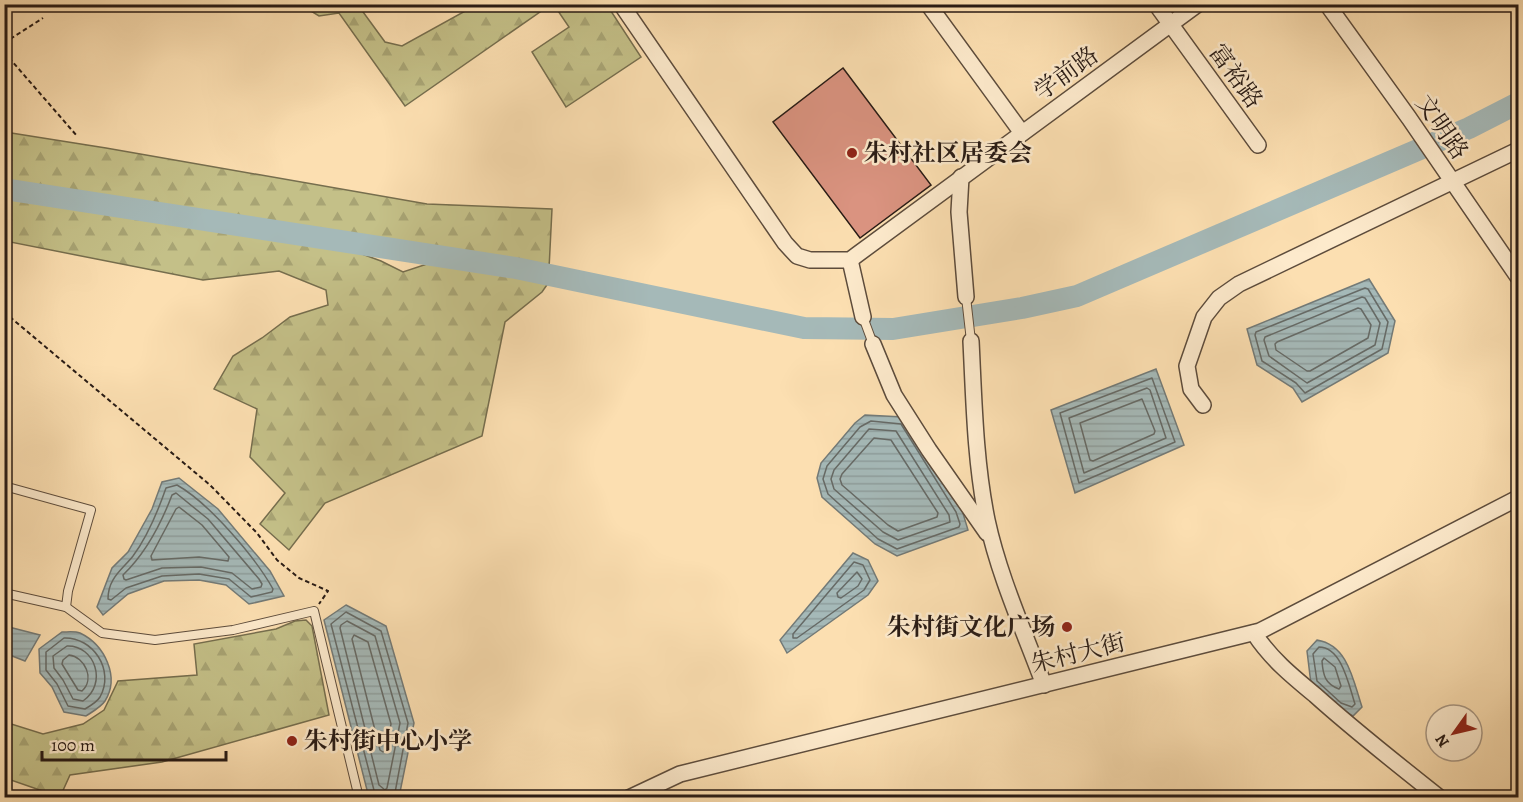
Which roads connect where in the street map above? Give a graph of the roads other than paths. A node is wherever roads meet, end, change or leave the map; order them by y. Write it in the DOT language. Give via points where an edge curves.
graph roads {
  1 [pos="621,4"];
  2 [pos="928,4"];
  3 [pos="1156,4"];
  4 [pos="1198,4"];
  5 [pos="1327,4"];
  6 [pos="1170,25"];
  7 [pos="1022,133"];
  8 [pos="1258,146"];
  9 [pos="1518,150"];
  10 [pos="961,177"];
  11 [pos="1453,183"];
  12 [pos="850,260"];
  13 [pos="1518,277"];
  14 [pos="966,297"];
  15 [pos="863,317"];
  16 [pos="971,341"];
  17 [pos="873,344"];
  18 [pos="1203,405"];
  19 [pos="4,486"];
  20 [pos="1518,498"];
  21 [pos="993,541"];
  22 [pos="4,593"];
  23 [pos="66,607"];
  24 [pos="1254,633"];
  25 [pos="1044,685"];
  26 [pos="359,798"];
  27 [pos="629,798"];
  28 [pos="1440,798"];
  1 -- 12 [label="street" via="785,243 797,256 810,260"];
  2 -- 7 [label="street"];
  3 -- 6 [label="street, 富裕路"];
  4 -- 6 [label="street, 学前路"];
  5 -- 11 [label="street, 文明路"];
  6 -- 7 [label="street, 学前路"];
  6 -- 8 [label="street, 富裕路"];
  7 -- 10 [label="street, 学前路"];
  9 -- 11 [label="street"];
  10 -- 12 [label="street, 学前路"];
  10 -- 14 [label="street" via="959,212"];
  11 -- 13 [label="street, 文明路"];
  11 -- 18 [label="street" via="1239,284 1219,298 1204,317 1187,366 1191,388"];
  12 -- 15 [label="street"];
  14 -- 16 [label="lane"];
  15 -- 17 [label="lane"];
  16 -- 21 [label="street" via="980,481"];
  17 -- 21 [label="street" via="894,395"];
  19 -- 23 [label="lane" via="91,510"];
  20 -- 24 [label="street, 朱村大街"];
  21 -- 25 [label="street"];
  22 -- 23 [label="lane"];
  23 -- 26 [label="lane" via="102,633 155,640 233,630 314,611"];
  24 -- 25 [label="street, 朱村大街"];
  24 -- 28 [label="street" via="1266,652 1359,734"];
  25 -- 27 [label="street, 朱村大街" via="680,774"];
}
